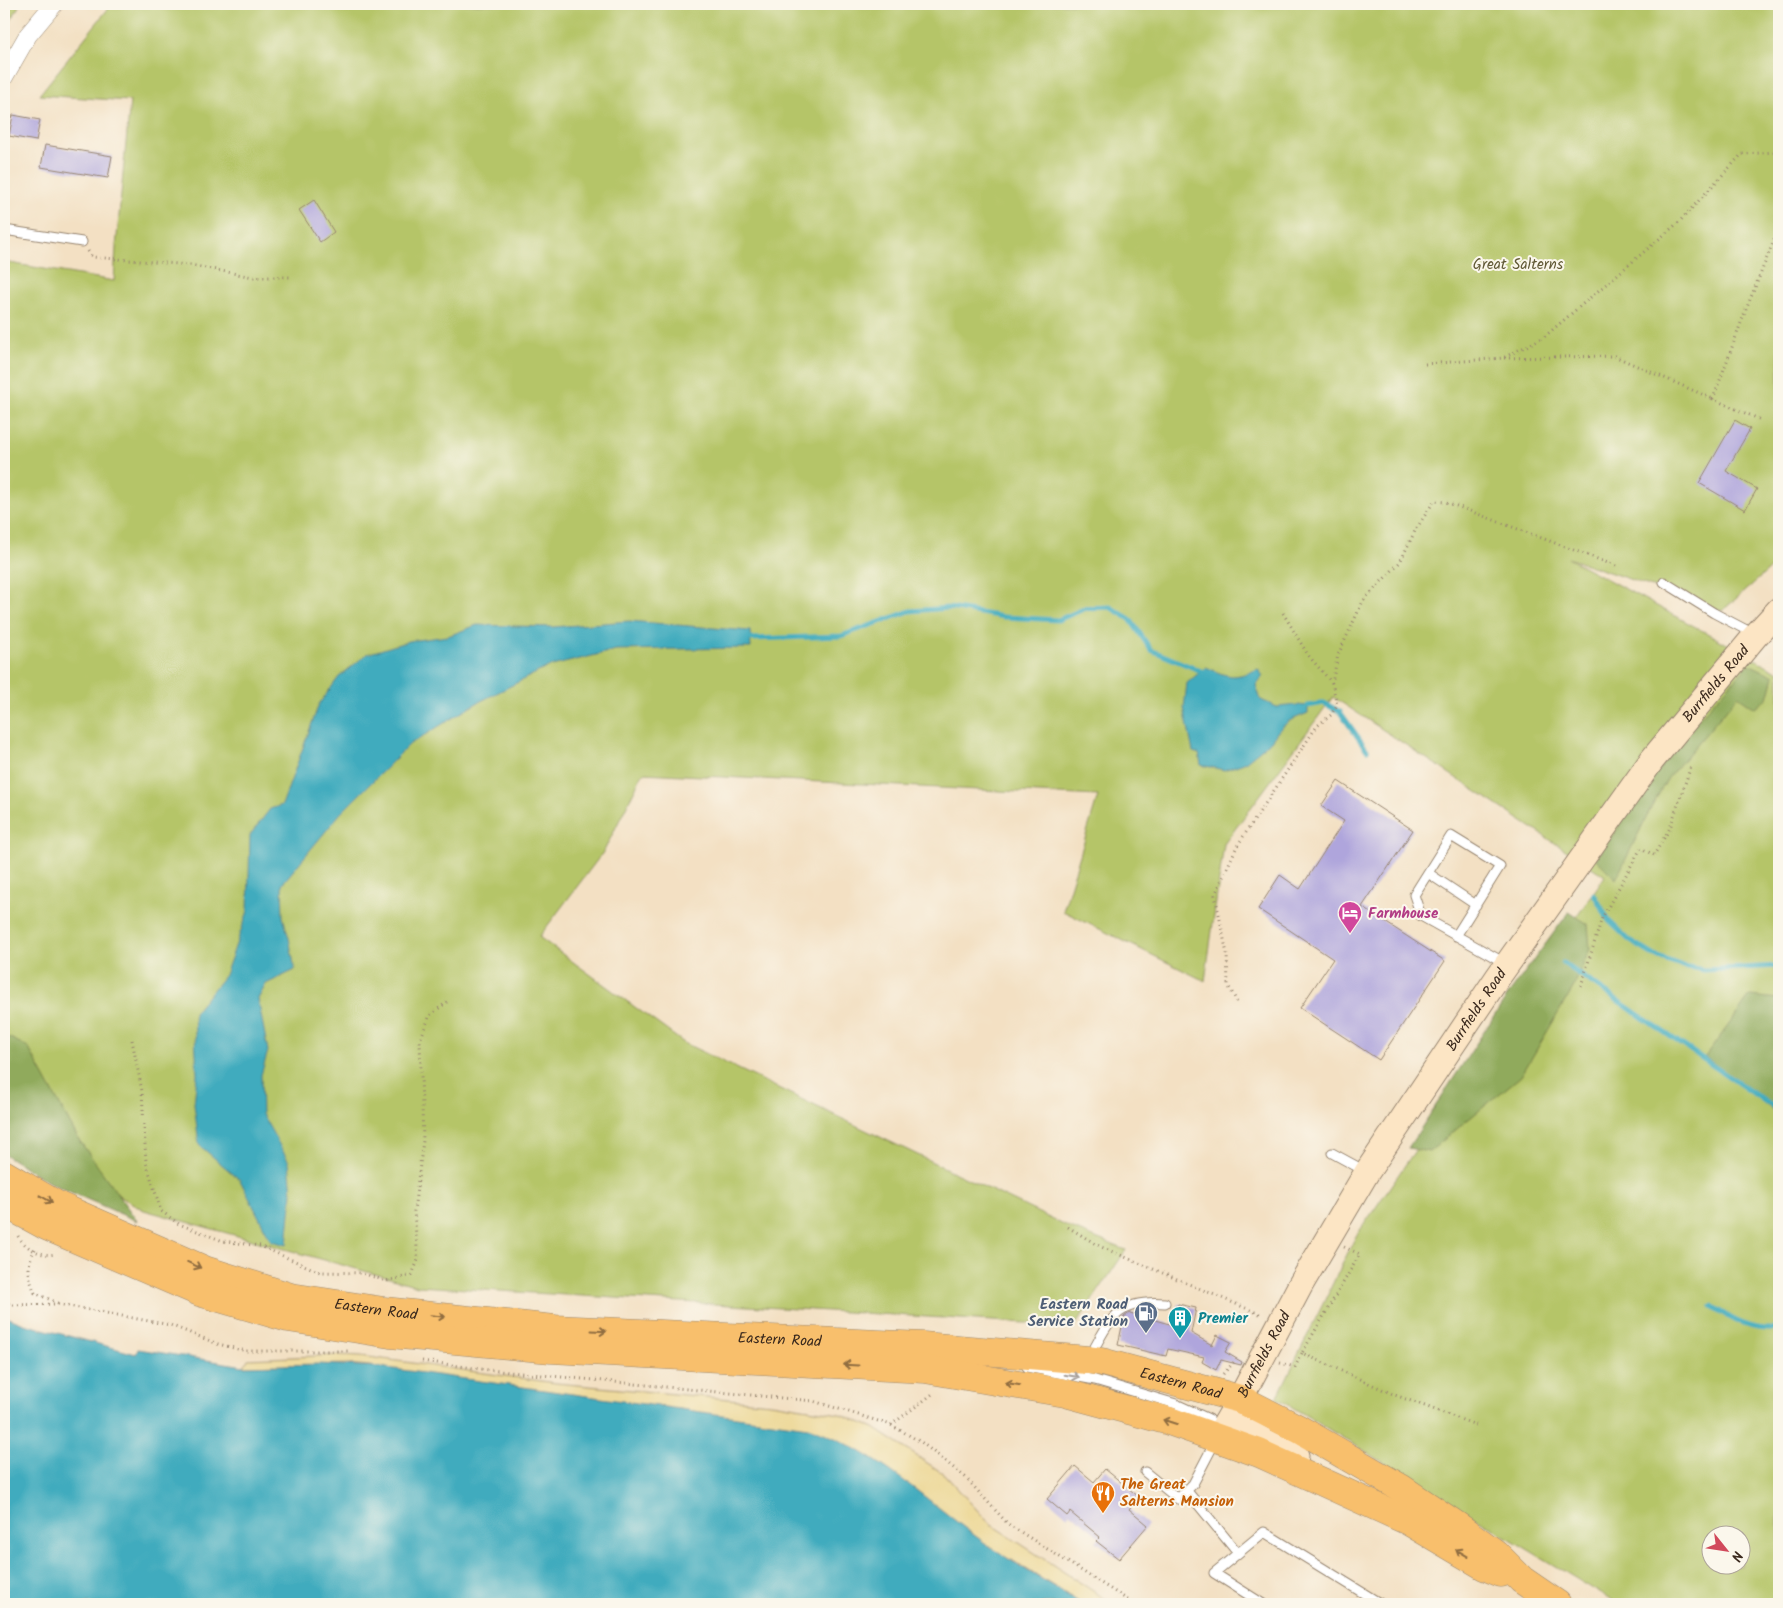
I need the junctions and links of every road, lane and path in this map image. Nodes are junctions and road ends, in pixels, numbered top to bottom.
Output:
1 (54, 4) edge
2 (4, 77) edge
3 (1779, 152) edge
4 (1779, 228) edge
5 (4, 230) edge
6 (82, 242) joint
7 (291, 277) dead end
8 (1503, 358) junction
9 (1425, 364) dead end
10 (1713, 399) junction
11 (1759, 419) dead end
12 (1616, 566) dead end
13 (1664, 582) dead end
14 (1779, 610) edge
15 (1283, 613) dead end
16 (1756, 635) junction
17 (1332, 683) junction
18 (1691, 766) dead end
19 (1428, 873) junction
20 (1476, 905) junction
21 (1456, 936) junction
22 (1507, 965) junction
23 (1581, 986) dead end
24 (447, 1002) dead end
25 (1237, 1002) dead end
26 (132, 1040) dead end
27 (1332, 1153) dead end
28 (1367, 1172) junction
29 (4, 1174) edge
30 (4, 1202) edge
31 (48, 1227) junction
32 (1068, 1227) dead end
33 (1328, 1239) junction
34 (4, 1301) edge
35 (1165, 1303) dead end
36 (58, 1304) junction
37 (1263, 1315) dead end
38 (356, 1351) dead end
39 (993, 1351) junction
40 (421, 1360) dead end
41 (1088, 1360) junction
42 (936, 1390) dead end
43 (1240, 1399) junction
44 (891, 1425) junction
45 (1476, 1425) dead end
46 (1217, 1438) junction
47 (1145, 1472) dead end
48 (1187, 1491) junction
49 (1408, 1521) junction
50 (1238, 1552) junction
51 (1522, 1580) junction
52 (1134, 1604) edge
53 (1262, 1604) edge
54 (1381, 1604) edge
55 (1557, 1604) edge

1 - 2 street
3 - 8 path
4 - 10 path
5 - 6 lane
6 - 7 path
8 - 9 path
8 - 10 path
10 - 11 path
12 - 17 path
13 - 16 lane
14 - 16 street, Burrfields Road
15 - 17 path
16 - 22 street, Burrfields Road
17 - 25 path
18 - 23 path
19 - 20 lane
19 - 20 lane
19 - 21 lane
20 - 21 lane
21 - 22 lane
22 - 28 street, Burrfields Road
24 - 26 path
27 - 28 lane
28 - 33 street, Burrfields Road
29 -> 39 main road, Eastern Road
30 - 31 main road, Eastern Road
31 - 36 path
46 -> 31 main road, Eastern Road
32 - 37 path
33 - 43 street, Burrfields Road
33 - 45 path
34 - 36 path
35 - 41 lane
36 - 38 path
39 - 41 main road, Eastern Road
39 -> 46 lane
40 - 44 path
41 - 43 main road, Eastern Road
42 - 44 path
43 - 46 street, Burrfields Road
43 - 49 street
43 - 51 main road, Eastern Road
44 - 52 path
46 - 48 lane
46 - 49 main road, Eastern Road
47 - 48 lane
48 - 50 lane
51 -> 49 main road, Eastern Road
50 - 53 lane
50 - 54 lane
51 - 55 main road, Eastern Road

